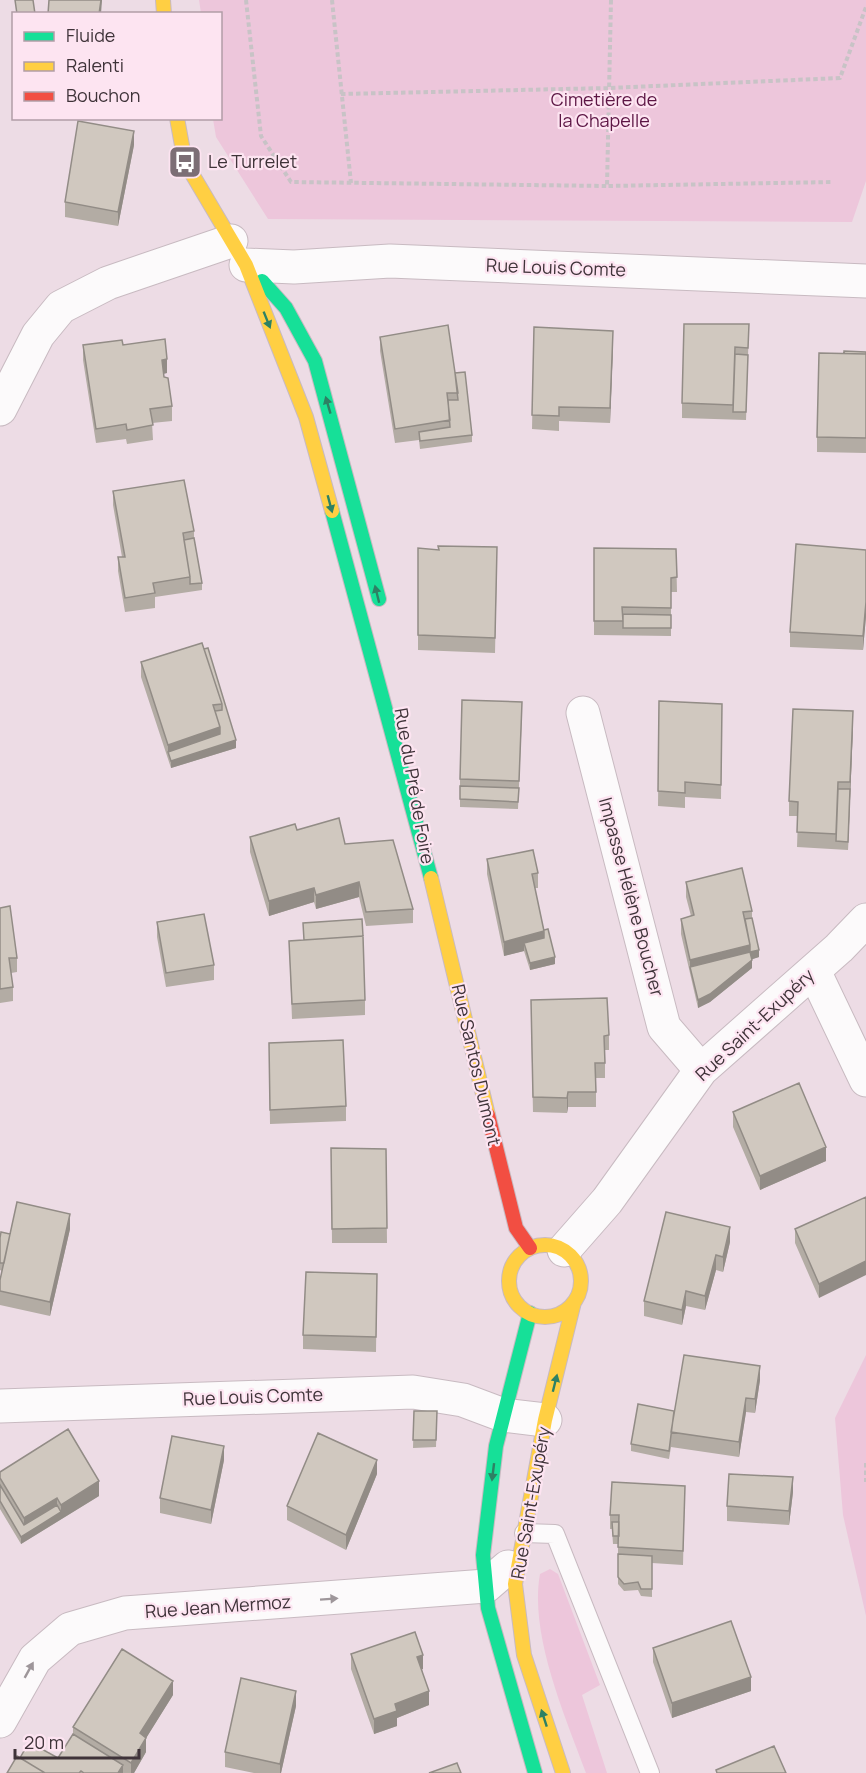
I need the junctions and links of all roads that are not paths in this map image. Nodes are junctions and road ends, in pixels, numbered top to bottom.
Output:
1 (177, 120) edge
2 (238, 253) junction
3 (866, 281) edge
4 (0, 409) edge
5 (381, 608) dead end
6 (398, 702) dead end
7 (583, 713) dead end
8 (431, 878) junction
9 (866, 920) edge
10 (814, 971) junction
11 (701, 1070) junction
12 (866, 1080) edge
13 (530, 1248) junction
14 (564, 1250) junction
15 (574, 1302) junction
16 (530, 1313) junction
17 (0, 1406) edge
18 (502, 1415) junction
19 (545, 1420) junction
20 (522, 1545) junction
21 (486, 1586) junction
22 (0, 1721) edge
23 (536, 1773) edge
24 (563, 1773) edge
25 (650, 1773) edge

1 - 2 main road
2 - 3 street, Rue Louis Comte
2 - 4 street, Rue Louis Comte
5 -> 2 main road
2 -> 8 main road, Rue du Pré de Foire
6 - 8 main road, Rue du Pré de Foire
7 - 11 street, Impasse Hélène Boucher
8 - 13 main road, Rue Santos Dumont
9 - 10 street, Rue Saint-Exupéry
10 - 11 street, Rue Saint-Exupéry
10 - 12 street
11 - 14 street, Rue Saint-Exupéry
13 - 14 main road
13 - 16 main road
14 - 15 main road
15 - 16 main road
19 -> 15 main road, Rue Saint-Exupéry
16 - 18 main road, Rue Saint-Exupéry
17 - 18 street, Rue Louis Comte
18 - 19 street
18 -> 21 main road, Rue Saint-Exupéry
19 - 20 main road, Rue Saint-Exupéry
20 - 21 street
24 -> 20 main road, Rue Saint-Exupéry
20 - 25 lane
22 -> 21 street, Rue Jean Mermoz
21 - 23 main road, Rue Saint-Exupéry

